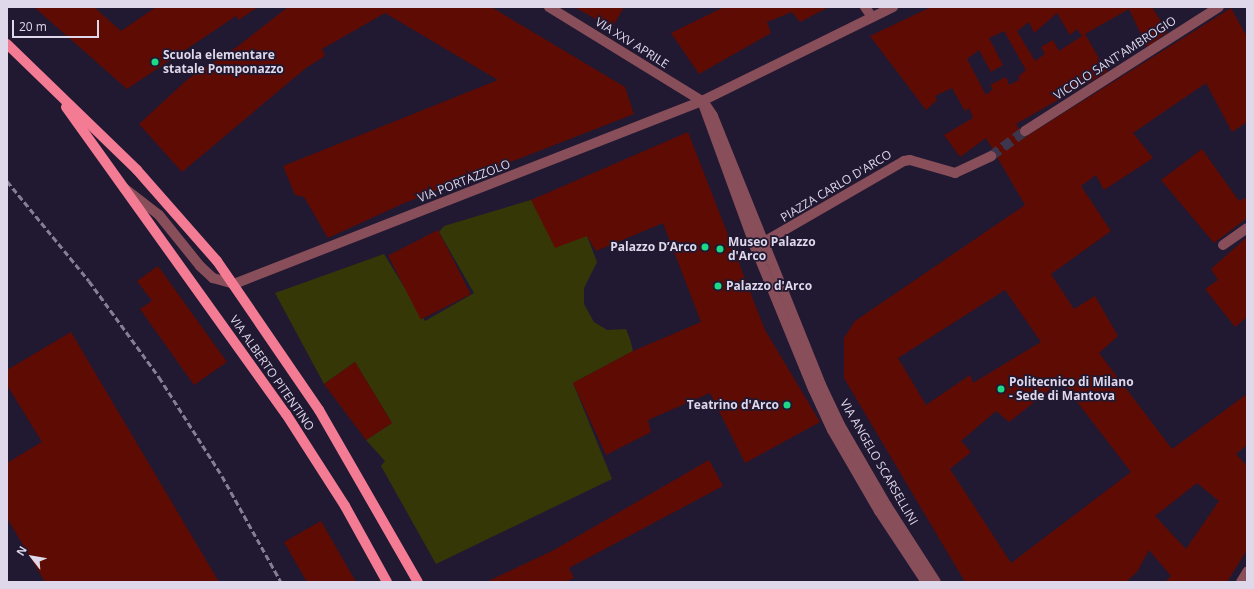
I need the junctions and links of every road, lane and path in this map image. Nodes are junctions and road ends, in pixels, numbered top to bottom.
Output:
1 (549, 7) edge
2 (865, 7) edge
3 (893, 7) edge
4 (1219, 7) edge
5 (872, 17) junction
6 (7, 44) edge
7 (56, 92) junction
8 (702, 101) junction
9 (1025, 131) tunnel mouth
10 (991, 156) tunnel mouth
11 (122, 187) junction
12 (1247, 228) edge
13 (1223, 244) dead end
14 (759, 245) junction
15 (234, 284) junction
16 (803, 354) junction
17 (1247, 572) edge
18 (387, 582) edge
19 (418, 582) edge
20 (926, 582) edge
21 (936, 582) edge
22 (1241, 582) edge

1 - 8 street, VIA XXV APRILE
2 - 5 street
3 - 5 street
4 - 9 street, VICOLO SANT'AMBROGIO
5 - 8 street
6 - 7 main road, VIA ALBERTO PITENTINO
7 - 11 main road, VIA ALBERTO PITENTINO
7 - 15 main road, VIA ALBERTO PITENTINO
8 - 14 street
8 - 15 street, VIA PORTAZZOLO
10 - 14 street, PIAZZA CARLO D'ARCO
11 - 15 street, VIA ALBERTO PITENTINO
11 - 18 main road, VIA ALBERTO PITENTINO
12 - 13 street
14 - 16 street
15 - 19 main road, VIA ALBERTO PITENTINO
16 - 20 street, VIA ANGELO SCARSELLINI
16 - 21 street, VIA ANGELO SCARSELLINI
17 - 22 street

